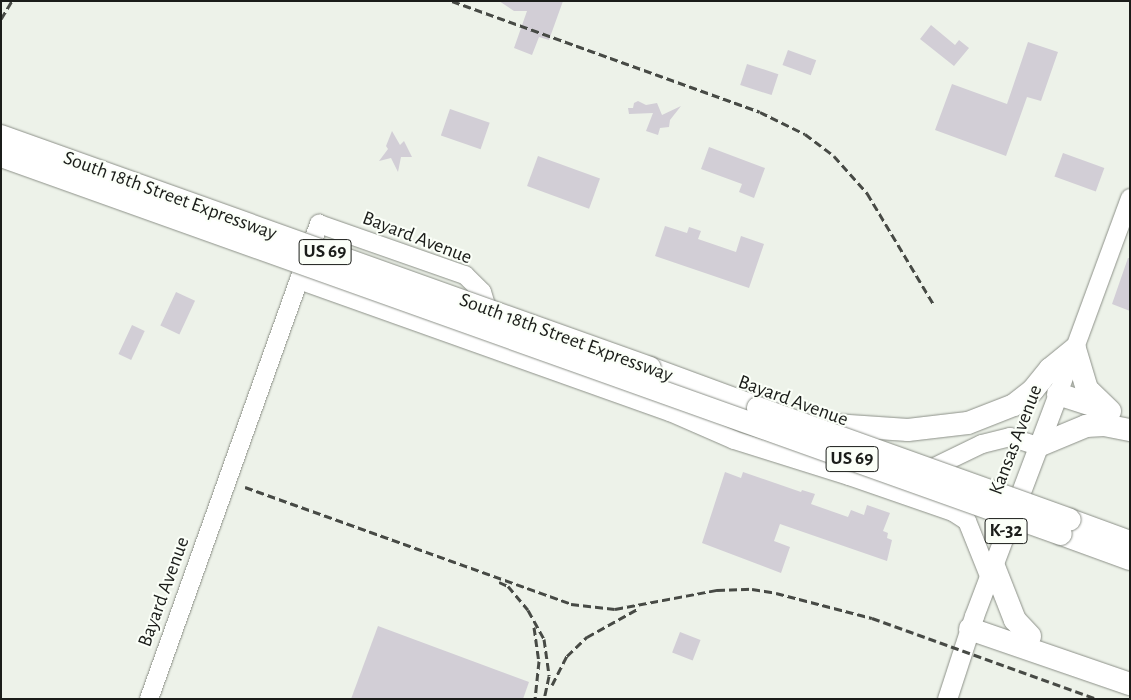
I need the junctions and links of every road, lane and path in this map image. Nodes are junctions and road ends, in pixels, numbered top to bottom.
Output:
1 (1, 136) edge
2 (1, 156) edge
3 (1130, 198) edge
4 (298, 280) junction
5 (1075, 349) junction
6 (1058, 394) junction
7 (758, 408) junction
8 (1120, 415) edge
9 (1130, 430) edge
10 (1038, 446) junction
11 (1065, 527) junction
12 (1130, 542) edge
13 (1130, 558) edge
14 (991, 570) junction
15 (972, 623) junction
16 (1030, 636) junction
17 (1130, 672) edge
18 (1130, 684) edge
19 (149, 699) edge
20 (947, 699) edge

1 - 7 highway, South 18th Street Expressway / US 69, bridge
2 - 11 highway, South 18th Street Expressway / US 69, bridge
3 - 5 street, Kansas Avenue
4 - 10 street, Bayard Avenue
4 - 14 street
4 - 19 street, Bayard Avenue
5 - 6 street, Kansas Avenue
5 - 7 highway, bridge
5 - 8 highway
6 - 8 highway
6 - 10 main road, Kansas Avenue / K-32
7 - 11 highway, South 18th Street Expressway / US 69, bridge
9 - 10 highway
10 - 14 main road, Kansas Avenue / K-32
11 - 12 highway, South 18th Street Expressway / US 69
11 - 13 highway, South 18th Street Expressway / US 69
14 - 15 main road, Kansas Avenue / K-32
14 - 16 highway
15 - 16 highway
15 - 18 highway
15 - 20 main road, Kansas Avenue / K-32
16 - 17 highway

